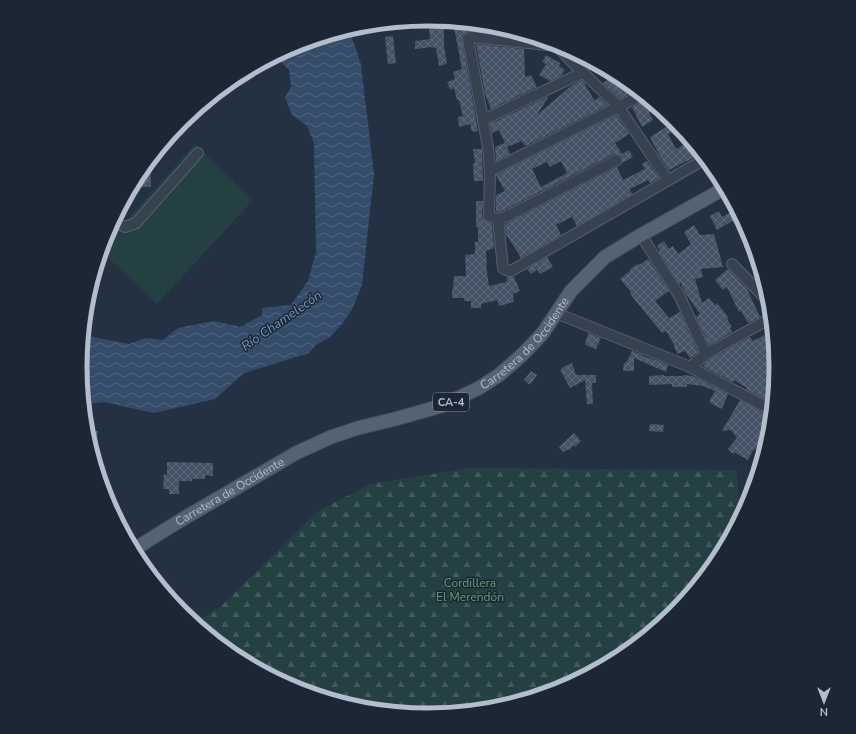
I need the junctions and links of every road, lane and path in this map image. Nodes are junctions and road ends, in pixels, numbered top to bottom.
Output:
1 (535, 43) edge
2 (565, 55) edge
3 (577, 60) edge
4 (573, 63) junction
5 (584, 72) junction
6 (637, 97) edge
7 (618, 106) junction
8 (483, 120) junction
9 (198, 153) dead end
10 (699, 159) edge
11 (617, 160) dead end
12 (490, 171) junction
13 (668, 180) junction
14 (720, 191) edge
15 (498, 219) junction
16 (118, 224) edge
17 (641, 235) junction
18 (732, 264) dead end
19 (760, 293) edge
20 (556, 313) junction
21 (766, 321) edge
22 (706, 354) junction
23 (690, 367) junction
24 (766, 407) edge
25 (139, 547) edge

1 - 8 street
2 - 4 street
3 - 4 street
4 - 5 street
5 - 7 street
5 - 8 street
6 - 7 street
7 - 12 street
7 - 13 street
8 - 12 street
9 - 16 street
10 - 13 street
11 - 15 street
12 - 15 street
13 - 15 street
14 - 17 main road, Carretera de Occidente / CA-4
17 - 20 main road, Carretera de Occidente / CA-4
17 - 22 street
18 - 19 street
20 - 23 street
20 - 25 main road, Carretera de Occidente / CA-4
21 - 22 street
22 - 23 street
23 - 24 street

